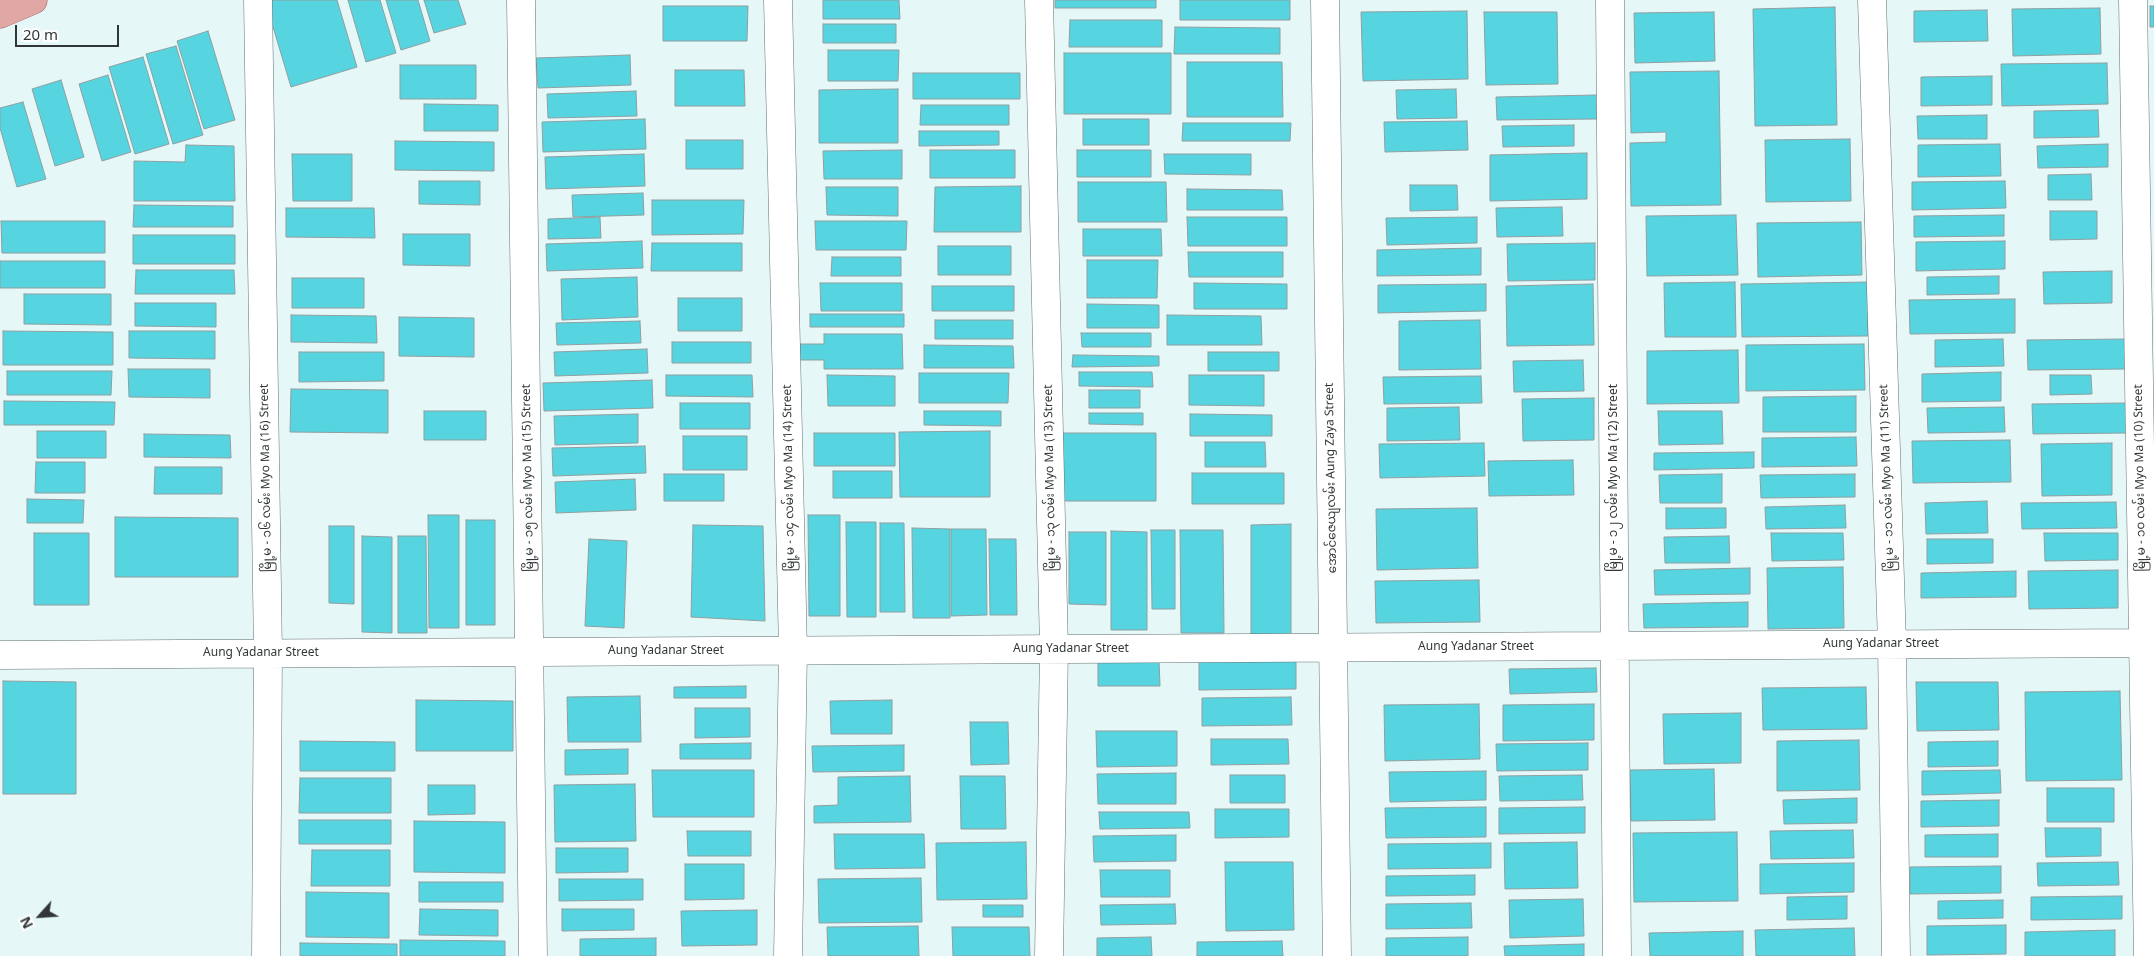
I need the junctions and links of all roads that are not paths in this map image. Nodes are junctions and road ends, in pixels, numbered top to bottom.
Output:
1 (33, 0) edge
2 (258, 0) edge
3 (521, 0) edge
4 (778, 0) edge
5 (1039, 0) edge
6 (1325, 0) edge
7 (1610, 0) edge
8 (1872, 0) edge
9 (2133, 0) edge
10 (0, 14) edge
11 (2143, 643) junction
12 (1892, 644) junction
13 (1615, 646) junction
14 (1333, 647) junction
15 (1054, 649) junction
16 (793, 650) junction
17 (531, 652) junction
18 (268, 653) junction
19 (0, 655) edge
20 (266, 956) edge
21 (533, 956) edge
22 (788, 956) edge
23 (1049, 956) edge
24 (1337, 956) edge
25 (1617, 956) edge
26 (1896, 956) edge
27 (2148, 956) edge

1 - 10 main road
2 - 18 street, မြို့မ - ၁၆ လမ်း Myo Ma (16) Street
3 - 17 street, မြို့မ - ၁၅ လမ်း Myo Ma (15) Street
4 - 16 street, မြို့မ - ၁၄ လမ်း Myo Ma (14) Street
5 - 15 street, မြို့မ - ၁၃ လမ်း Myo Ma (13) Street
6 - 14 street, အောင်ဇေယျလမ်း Aung Zaya Street
7 - 13 street, မြို့မ - ၁၂ လမ်း Myo Ma (12) Street
8 - 12 street, မြို့မ - ၁၁ လမ်း Myo Ma (11) Street
9 - 11 street, မြို့မ - ၁၀ လမ်း Myo Ma (10) Street
11 - 12 street, Aung Yadanar Street
11 - 27 street, မြို့မ - ၁၀ လမ်း Myo Ma (10) Street
12 - 13 street, Aung Yadanar Street
12 - 26 street, မြို့မ - ၁၁ လမ်း Myo Ma (11) Street
13 - 14 street, Aung Yadanar Street
13 - 25 street, မြို့မ - ၁၂ လမ်း Myo Ma (12) Street
14 - 15 street, Aung Yadanar Street
14 - 24 street, အောင်ဇေယျလမ်း Aung Zaya Street
15 - 16 street, Aung Yadanar Street
15 - 23 street, မြို့မ - ၁၃ လမ်း Myo Ma (13) Street
16 - 17 street, Aung Yadanar Street
16 - 22 street, မြို့မ - ၁၄ လမ်း Myo Ma (14) Street
17 - 18 street, Aung Yadanar Street
17 - 21 street, မြို့မ - ၁၅ လမ်း Myo Ma (15) Street
18 - 19 street, Aung Yadanar Street
18 - 20 street, မြို့မ - ၁၆ လမ်း Myo Ma (16) Street

